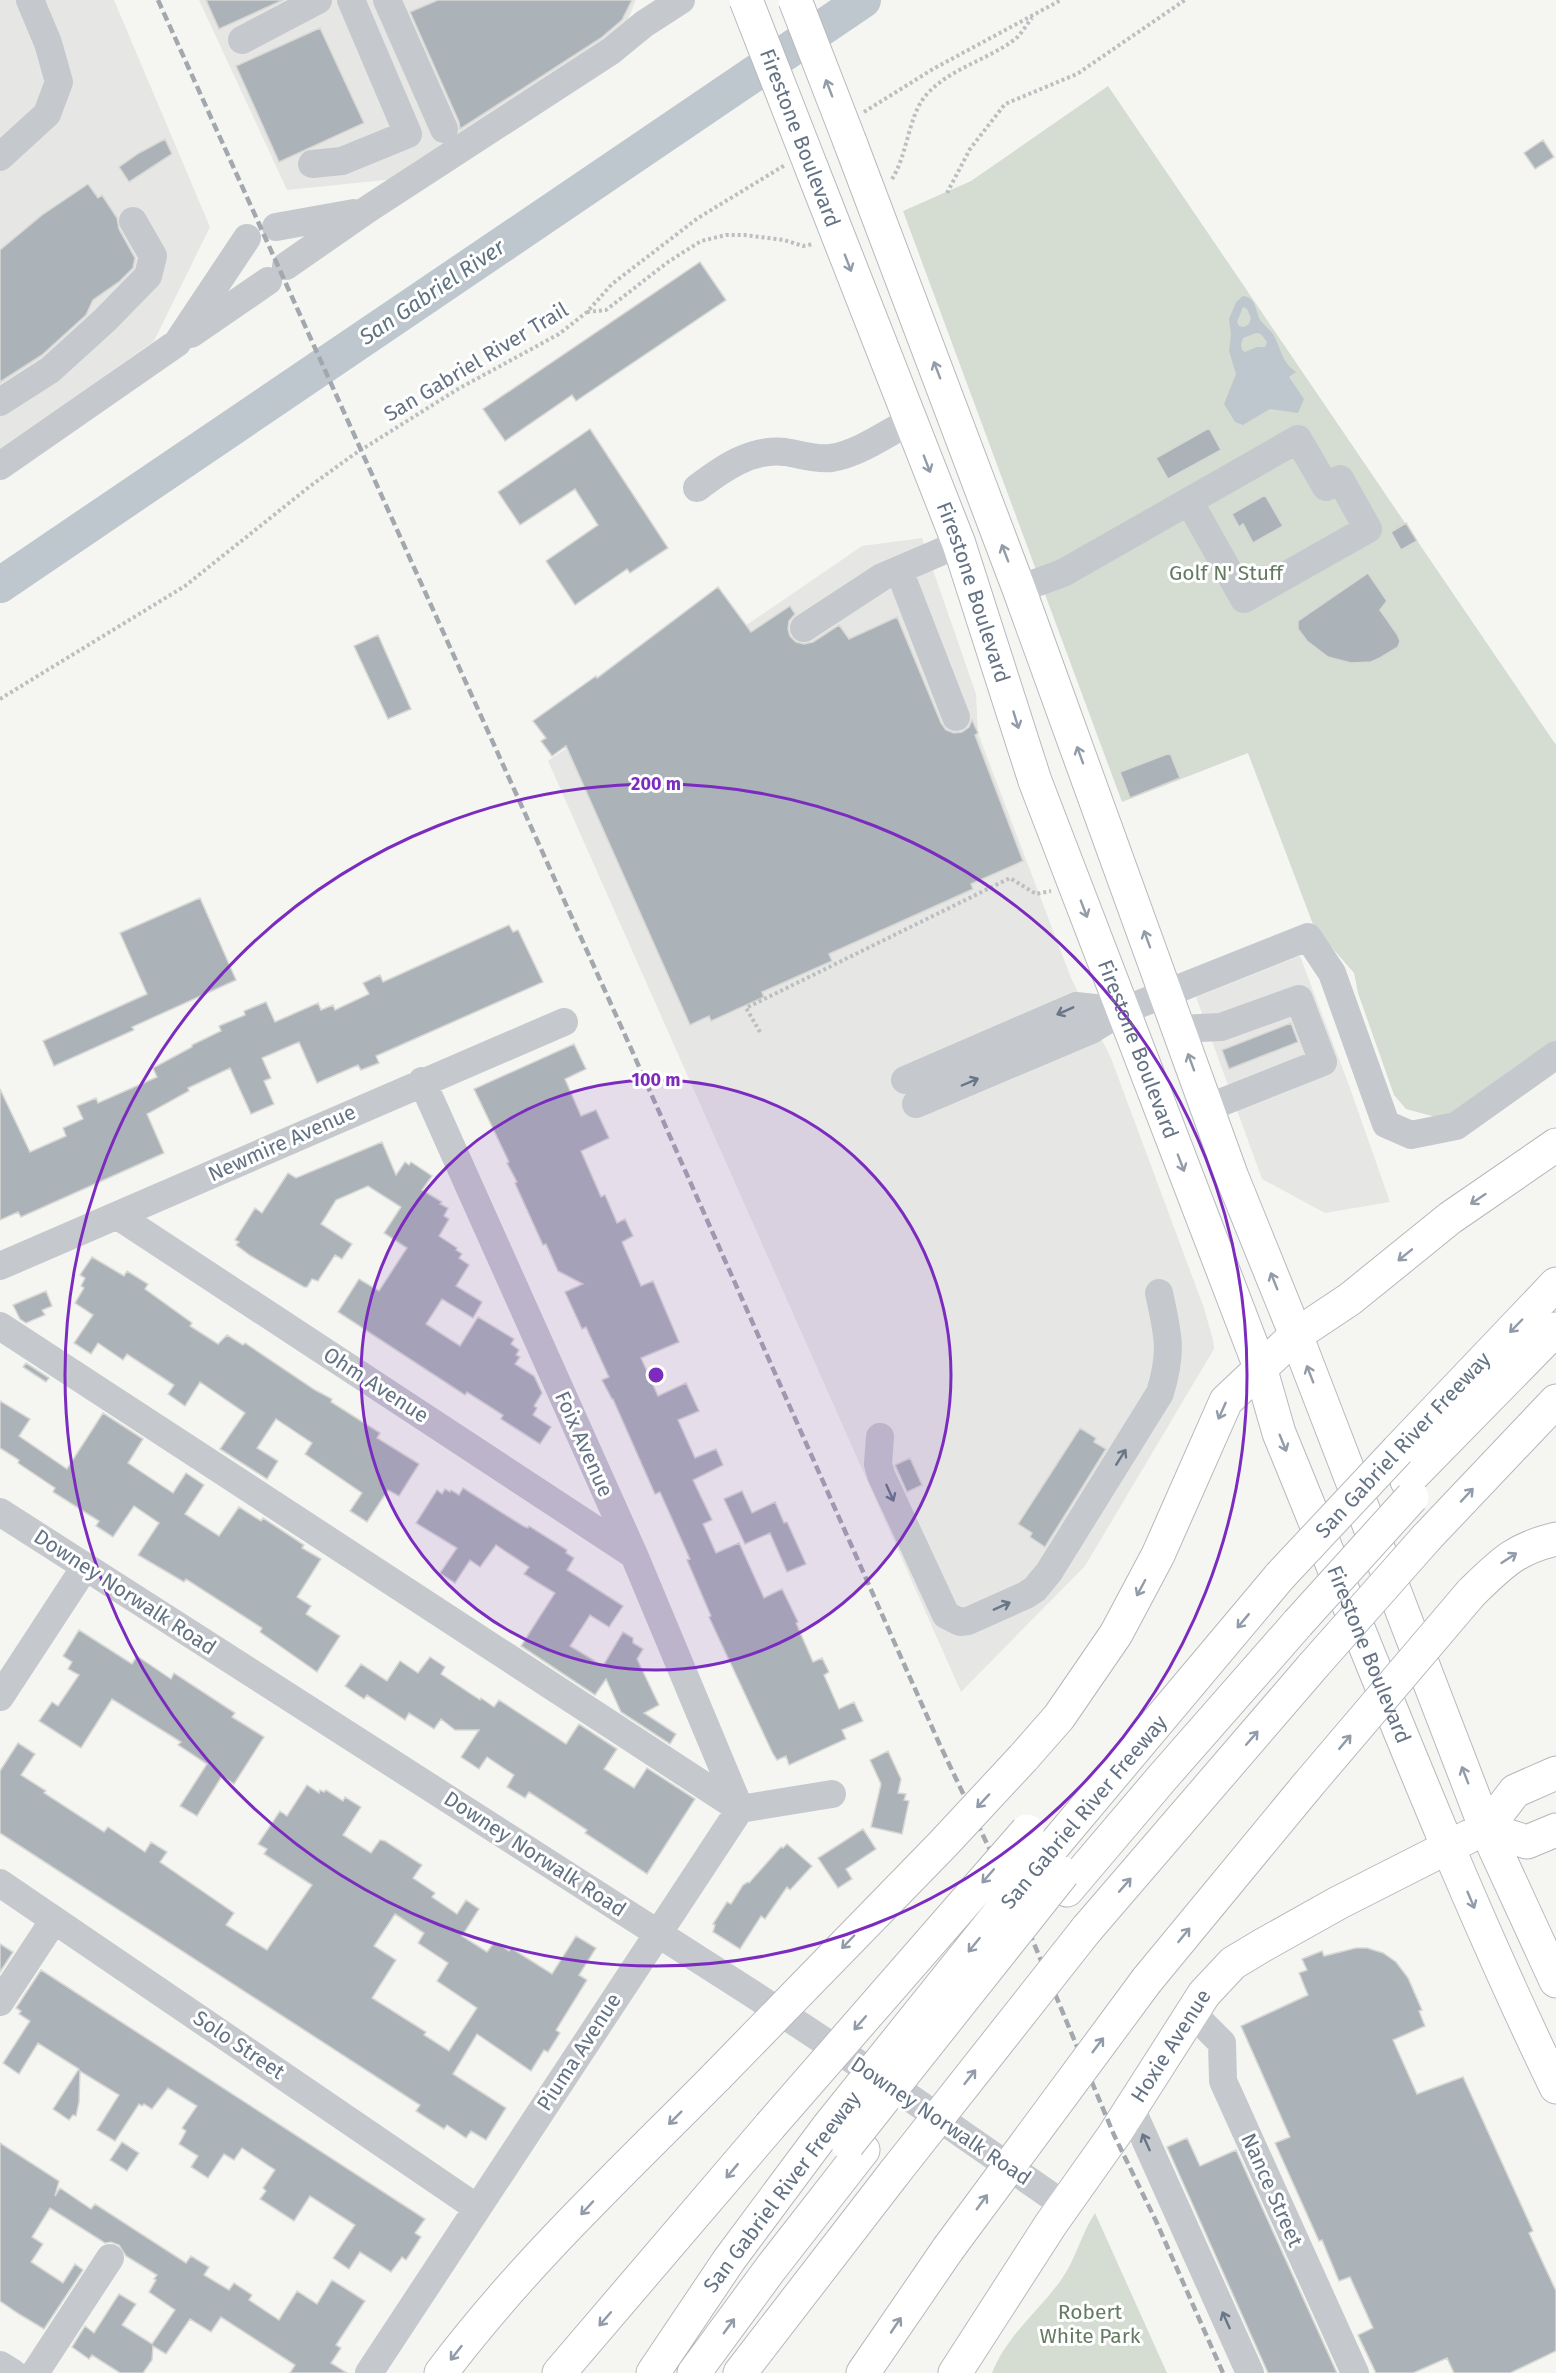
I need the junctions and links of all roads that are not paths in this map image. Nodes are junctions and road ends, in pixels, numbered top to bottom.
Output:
1 (30, 0) edge
2 (318, 0) edge
3 (351, 0) edge
4 (387, 0) edge
5 (659, 0) edge
6 (681, 0) edge
7 (746, 0) edge
8 (795, 0) edge
9 (644, 24) junction
10 (242, 40) dead end
11 (444, 129) dead end
12 (0, 157) edge
13 (312, 164) dead end
14 (368, 209) junction
15 (133, 221) dead end
16 (276, 227) dead end
17 (247, 238) dead end
18 (177, 343) junction
19 (0, 402) edge
20 (910, 422) junction
21 (0, 466) edge
22 (697, 488) dead end
23 (1190, 501) junction
24 (959, 544) junction
25 (899, 570) junction
26 (1019, 589) junction
27 (804, 628) dead end
28 (1059, 700) junction
29 (956, 717) dead end
30 (1167, 994) junction
31 (1122, 1011) junction
32 (564, 1022) dead end
33 (1179, 1029) junction
34 (1556, 1055) edge
35 (422, 1082) junction
36 (911, 1092) dead end
37 (1207, 1108) junction
38 (1556, 1146) edge
39 (118, 1216) junction
40 (0, 1266) edge
41 (1556, 1284) edge
42 (1159, 1293) dead end
43 (0, 1326) edge
44 (1556, 1329) edge
45 (1296, 1335) junction
46 (1556, 1346) edge
47 (1260, 1367) junction
48 (1556, 1401) edge
49 (880, 1437) dead end
50 (1409, 1490) junction
51 (0, 1512) edge
52 (1556, 1539) edge
53 (634, 1555) junction
54 (85, 1567) junction
55 (0, 1697) edge
56 (1556, 1773) edge
57 (832, 1794) dead end
58 (740, 1809) junction
59 (1486, 1829) junction
60 (1556, 1830) edge
61 (1448, 1846) junction
62 (1052, 1861) junction
63 (0, 1883) edge
64 (54, 1920) junction
65 (657, 1933) junction
66 (1556, 1981) edge
67 (0, 2002) edge
68 (1191, 2012) junction
69 (1556, 2087) edge
70 (1131, 2108) junction
71 (846, 2140) junction
72 (895, 2172) junction
73 (1064, 2205) junction
74 (477, 2208) junction
75 (110, 2258) dead end
76 (0, 2365) edge
77 (13, 2373) edge
78 (35, 2373) edge
79 (369, 2373) edge
80 (441, 2373) edge
81 (559, 2373) edge
82 (653, 2373) edge
83 (694, 2373) edge
84 (740, 2373) edge
85 (765, 2373) edge
86 (863, 2373) edge
87 (956, 2373) edge
88 (1250, 2373) edge
89 (1354, 2373) edge

1 - 12 street
2 - 10 street
3 - 13 street
4 - 11 street
5 - 9 street
6 - 9 street
7 -> 20 main road, Firestone Boulevard, bridge
26 -> 8 main road, Firestone Boulevard, bridge
9 - 14 street
14 - 16 street
14 - 18 street
15 - 19 street
17 - 18 street
18 - 21 street
20 - 22 street
20 -> 24 main road, Firestone Boulevard
23 - 23 street
23 - 26 street
24 - 25 street
24 - 28 main road
24 -> 31 main road, Firestone Boulevard
25 - 27 street
25 - 29 street
26 - 28 main road, Firestone Boulevard
30 -> 28 main road, Firestone Boulevard
30 - 31 street
30 - 33 main road, Firestone Boulevard
30 - 34 street
31 - 36 street
31 -> 47 main road, Firestone Boulevard
32 - 35 street, Newmire Avenue
37 -> 33 main road, Firestone Boulevard
33 - 37 street
35 - 39 street, Newmire Avenue
35 - 53 street, Foix Avenue
45 -> 37 main road, Firestone Boulevard
38 -> 45 main road
39 - 40 street, Newmire Avenue
39 - 53 street, Ohm Avenue
41 -> 62 main road, San Gabriel River Freeway, bridge
49 -> 42 street
43 - 58 street
44 - 50 main road
45 - 47 main road
59 -> 45 main road, Firestone Boulevard
46 - 50 main road
47 -> 61 main road, Firestone Boulevard
47 -> 80 main road, bridge
72 -> 48 main road, bridge
50 - 62 main road
51 - 54 street, Downey Norwalk Road
86 -> 52 main road, bridge
53 - 58 street, Foix Avenue
54 - 55 street
54 - 65 street, Downey Norwalk Road
56 - 59 main road
57 - 58 street
58 - 65 street, Piuma Avenue
59 - 60 main road
59 - 61 main road, Hoxie Avenue
59 - 66 main road, Firestone Boulevard
61 - 68 main road, Hoxie Avenue
61 -> 69 main road, Firestone Boulevard
62 -> 71 main road, San Gabriel River Freeway, bridge
62 - 71 main road
62 -> 81 main road, bridge
63 - 64 street, Solo Street
64 - 67 street
64 - 74 street, Solo Street
65 - 73 street, Downey Norwalk Road
65 - 74 street, Piuma Avenue
68 - 70 main road, Hoxie Avenue
68 - 89 street, Nance Street
70 - 73 main road, Hoxie Avenue
88 -> 70 street
71 - 82 main road, San Gabriel River Freeway
83 -> 71 main road
72 - 84 main road
72 - 85 main road
73 - 87 main road, Hoxie Avenue
74 - 79 street, Piuma Avenue
75 - 78 street
76 - 77 street

